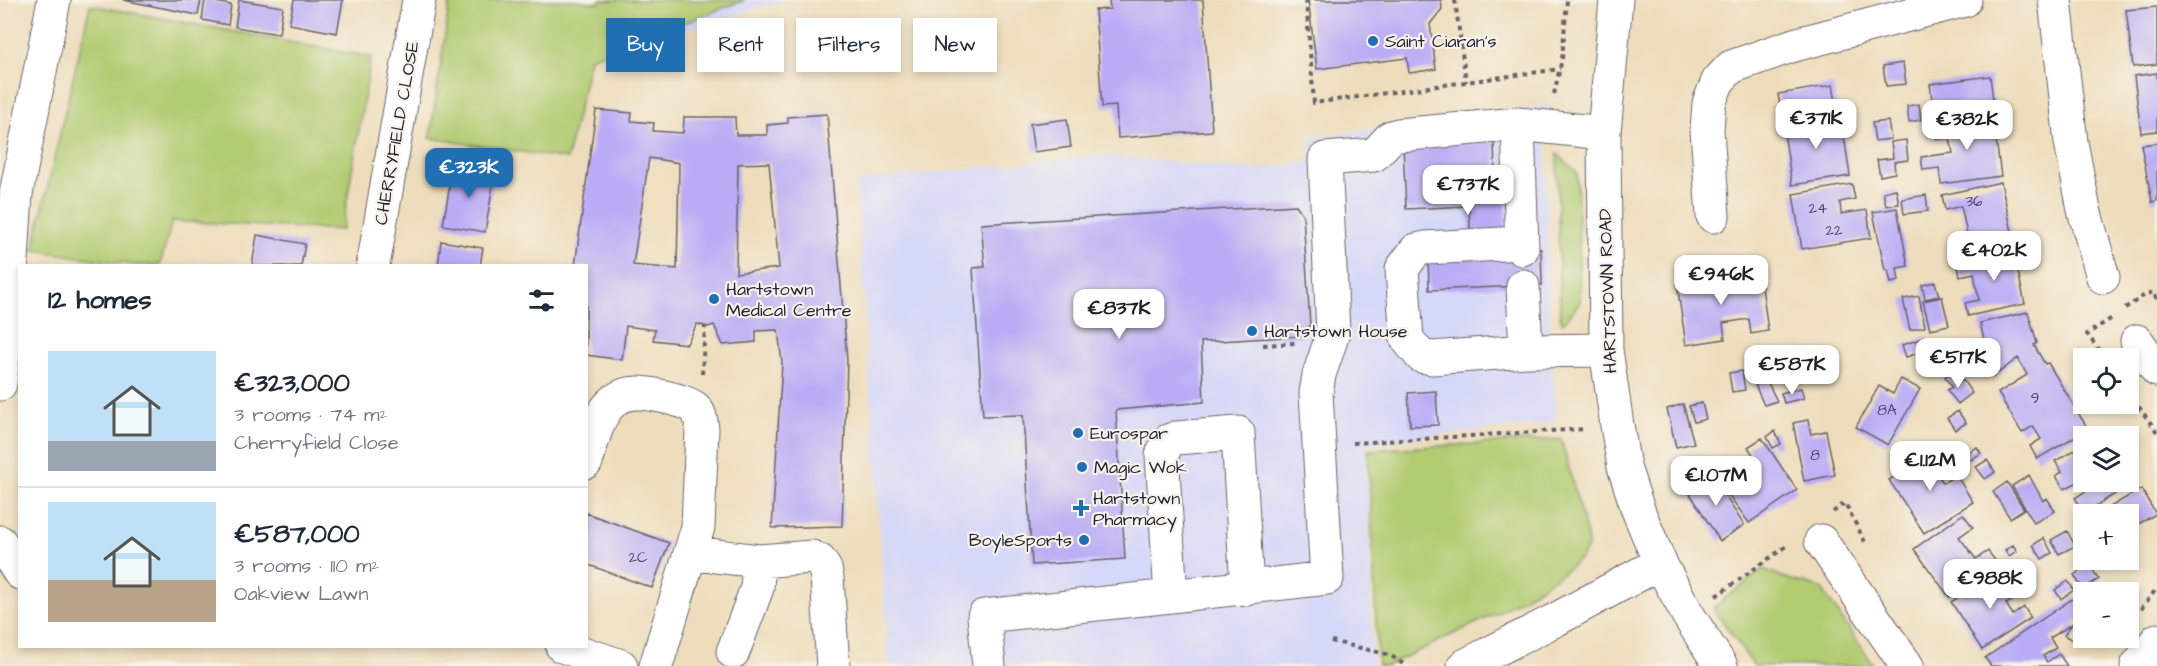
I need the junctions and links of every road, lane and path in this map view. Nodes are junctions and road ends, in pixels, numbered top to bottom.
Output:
1 (54, 0) edge
2 (419, 0) edge
3 (1306, 0) edge
4 (1455, 0) edge
5 (1616, 0) edge
6 (1965, 0) edge
7 (2055, 0) edge
8 (1560, 69) dead end
9 (1466, 82) junction
10 (1518, 124) junction
11 (1604, 133) junction
12 (1713, 216) dead end
13 (373, 264) edge
14 (2103, 278) dead end
15 (1522, 286) dead end
16 (705, 327) dead end
17 (2137, 341) dead end
18 (1606, 350) junction
19 (1526, 351) junction
20 (2157, 370) edge
21 (0, 384) edge
22 (693, 406) junction
23 (2139, 407) edge
24 (1590, 428) dead end
25 (2157, 432) edge
26 (1319, 444) junction
27 (588, 456) edge
28 (1821, 541) dead end
29 (0, 542) edge
30 (691, 553) junction
31 (759, 561) junction
32 (1660, 563) junction
33 (18, 570) edge
34 (1247, 589) junction
35 (1171, 596) junction
36 (2157, 640) edge
37 (1331, 642) dead end
38 (734, 652) dead end
39 (568, 654) edge
40 (621, 666) edge
41 (656, 666) edge
42 (833, 666) edge
43 (989, 666) edge
44 (1406, 666) edge
45 (1464, 666) edge
46 (1721, 666) edge
47 (1907, 666) edge
48 (2137, 666) edge

1 - 21 street
2 - 13 street, CHERRYFIELD CLOSE
3 - 9 path
4 - 9 path
5 - 11 street, HARTSTOWN ROAD
6 - 12 street
7 - 14 street
8 - 9 path
10 - 11 street
10 - 19 street
10 - 26 street
11 - 18 street, HARTSTOWN ROAD
15 - 19 street
16 - 22 path
17 - 20 street
18 - 19 street
18 - 32 street, HARTSTOWN ROAD
22 - 27 street
22 - 30 street
23 - 25 path
24 - 26 path
26 - 34 street
28 - 47 street
29 - 33 street
30 - 31 street
30 - 41 street
31 - 38 street
31 - 42 street
32 - 45 street
32 - 46 street, HARTSTOWN ROAD
34 - 35 street
34 - 35 street
35 - 43 street
36 - 48 street
37 - 44 path
39 - 40 street

